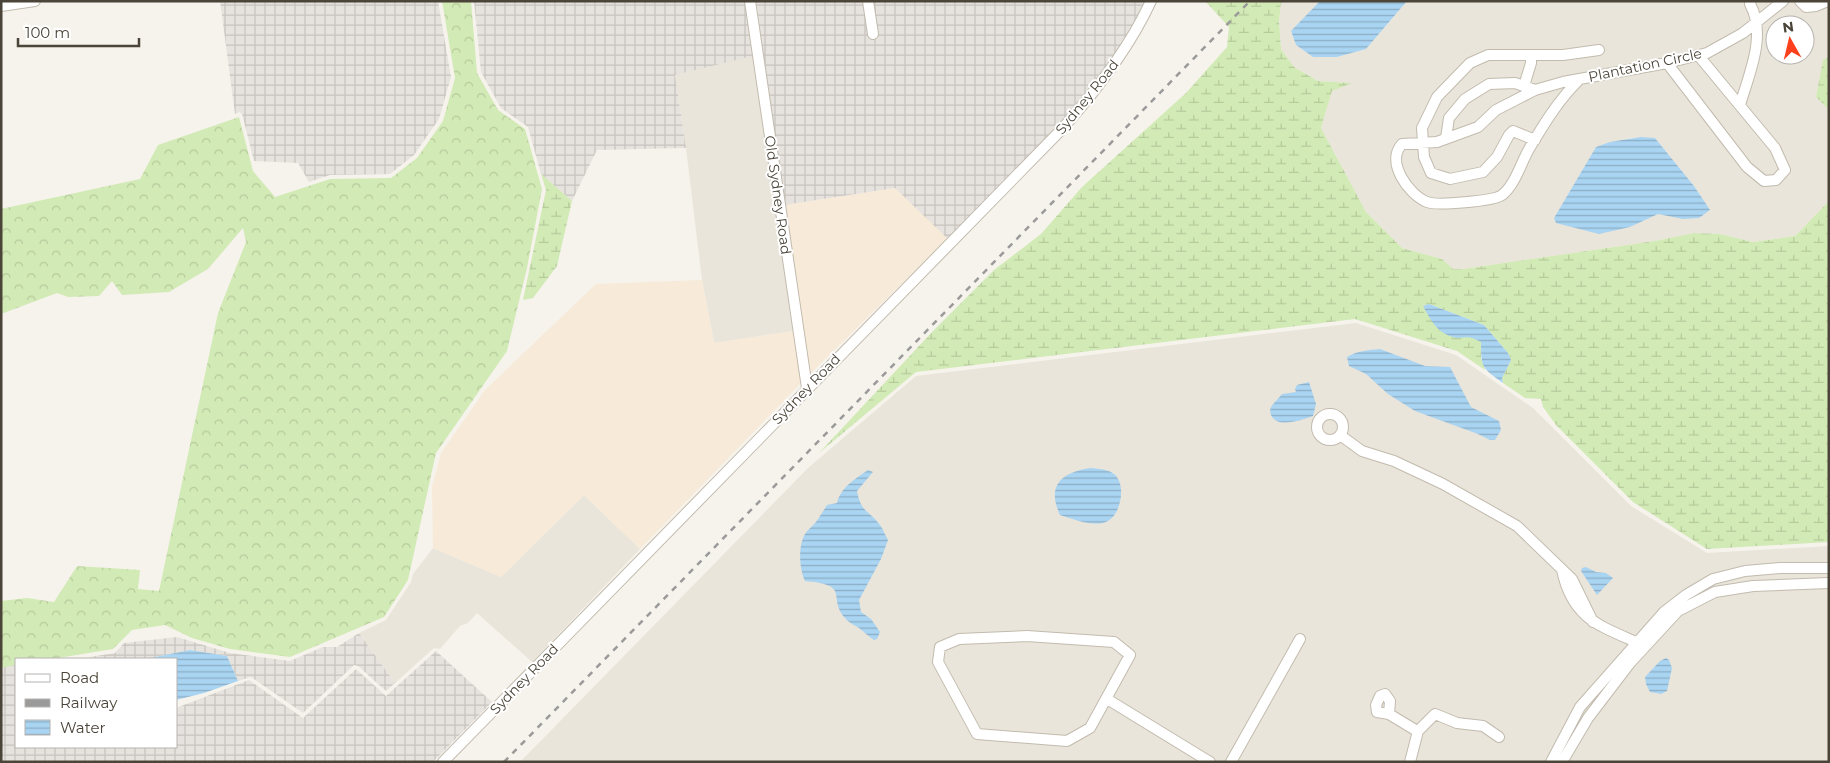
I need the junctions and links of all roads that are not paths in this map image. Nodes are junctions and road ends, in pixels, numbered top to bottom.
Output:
1 (35, 1) edge
2 (750, 1) edge
3 (868, 1) edge
4 (1151, 1) edge
5 (1751, 1) edge
6 (1784, 1) edge
7 (1800, 1) edge
8 (1828, 1) edge
9 (1, 6) edge
10 (1756, 22) junction
11 (873, 34) dead end
12 (1599, 50) dead end
13 (1698, 55) junction
14 (1531, 56) junction
15 (1667, 63) junction
16 (1580, 79) junction
17 (1524, 86) junction
18 (1534, 90) junction
19 (1740, 106) junction
20 (1446, 138) junction
21 (1535, 140) junction
22 (1422, 143) junction
23 (807, 388) junction
24 (1340, 435) dead end
25 (1829, 568) edge
26 (1829, 583) edge
27 (1300, 640) dead end
28 (1636, 642) junction
29 (1107, 699) junction
30 (1389, 714) dead end
31 (1417, 732) junction
32 (1499, 737) dead end
33 (1551, 761) edge
34 (443, 762) edge
35 (1210, 762) edge
36 (1231, 762) edge
37 (1410, 762) edge
38 (1562, 762) edge

1 - 9 street
2 - 23 street, Old Sydney Road
3 - 11 street
4 - 23 street, Sydney Road
5 - 10 street
6 - 10 street, Plantation Circle
7 - 8 street
10 - 13 street, Plantation Circle
10 - 19 street
12 - 14 street, Plantation Circle
13 - 15 street, Plantation Circle
13 - 19 street
14 - 17 street
14 - 22 street, Plantation Circle
15 - 16 street, Plantation Circle
15 - 19 street
16 - 18 street, Plantation Circle
16 - 21 street, Plantation Circle
17 - 18 street
17 - 20 street
18 - 20 street, Plantation Circle
20 - 22 street, Plantation Circle
21 - 22 street, Plantation Circle
21 - 22 street, Plantation Circle
23 - 34 street, Sydney Road
24 - 28 street
25 - 28 street
26 - 38 street
27 - 36 street
28 - 33 street
29 - 29 street
29 - 35 street
30 - 31 street
31 - 32 street
31 - 37 street

